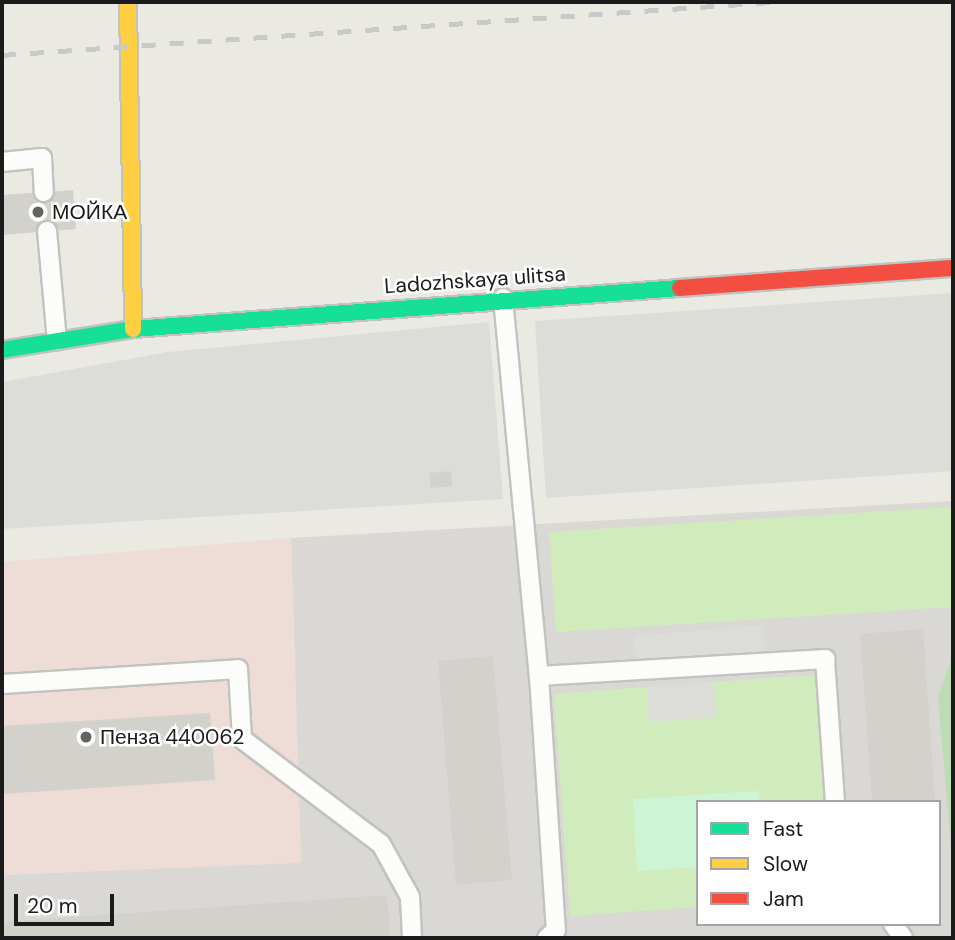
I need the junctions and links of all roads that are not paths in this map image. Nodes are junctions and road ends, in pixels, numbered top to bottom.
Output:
1 (128, 2) edge
2 (2, 162) edge
3 (44, 192) dead end
4 (47, 231) dead end
5 (953, 268) edge
6 (503, 298) junction
7 (133, 328) junction
8 (57, 341) junction
9 (2, 350) edge
10 (539, 676) junction
11 (2, 684) edge
12 (835, 800) edge
13 (412, 938) edge
14 (547, 938) edge

1 - 7 street
2 - 3 lane
4 - 8 lane
5 - 6 street, Ladozhskaya ulitsa
6 - 7 street, Ladozhskaya ulitsa
6 - 10 lane
7 - 8 street, Ladozhskaya ulitsa
8 - 9 street, Ladozhskaya ulitsa
10 - 12 lane
10 - 14 lane
11 - 13 lane

